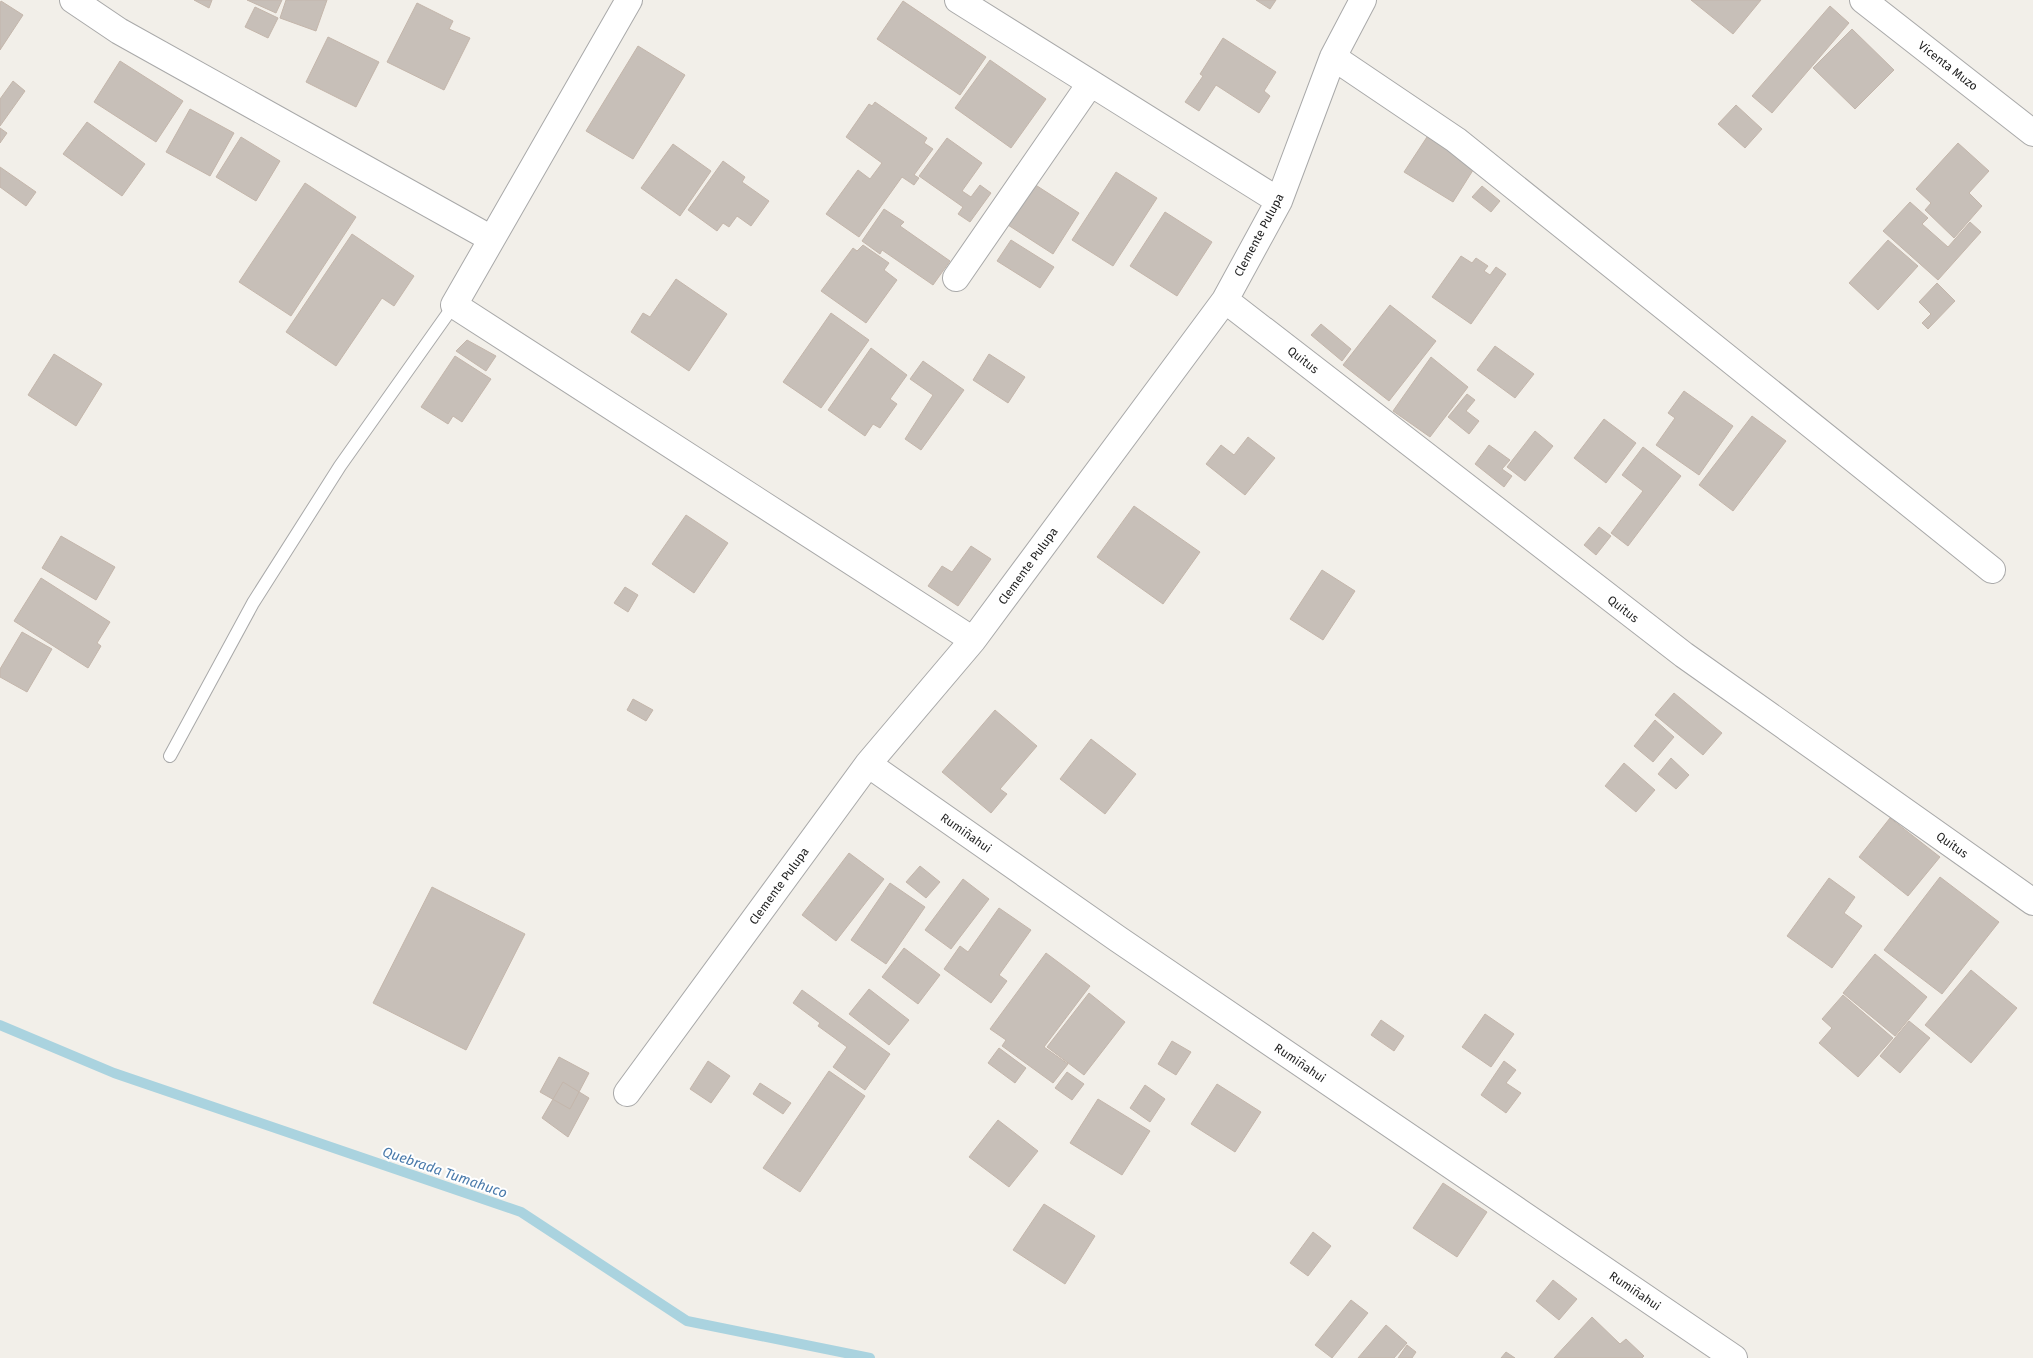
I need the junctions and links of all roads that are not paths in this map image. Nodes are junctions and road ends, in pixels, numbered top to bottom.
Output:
1 (73, 0) edge
2 (629, 0) edge
3 (958, 0) edge
4 (1363, 0) edge
5 (1863, 0) edge
6 (1333, 57) junction
7 (1090, 84) junction
8 (2033, 133) edge
9 (1279, 201) junction
10 (490, 238) junction
11 (956, 278) dead end
12 (1225, 300) junction
13 (454, 305) junction
14 (1992, 570) dead end
15 (973, 640) junction
16 (170, 756) dead end
17 (868, 764) junction
18 (2033, 902) edge
19 (627, 1093) dead end
20 (1734, 1358) edge

1 - 10 street
2 - 10 street
3 - 7 street
4 - 6 street, Clemente Pulupa
5 - 8 street, Vicenta Muzo
6 - 9 street, Clemente Pulupa
6 - 14 street
7 - 9 street
7 - 11 street
9 - 12 street, Clemente Pulupa
10 - 13 street
12 - 15 street, Clemente Pulupa
12 - 18 street, Quitus
13 - 15 street
13 - 16 lane
15 - 17 street, Clemente Pulupa
17 - 19 street, Clemente Pulupa
17 - 20 street, Rumiñahui

